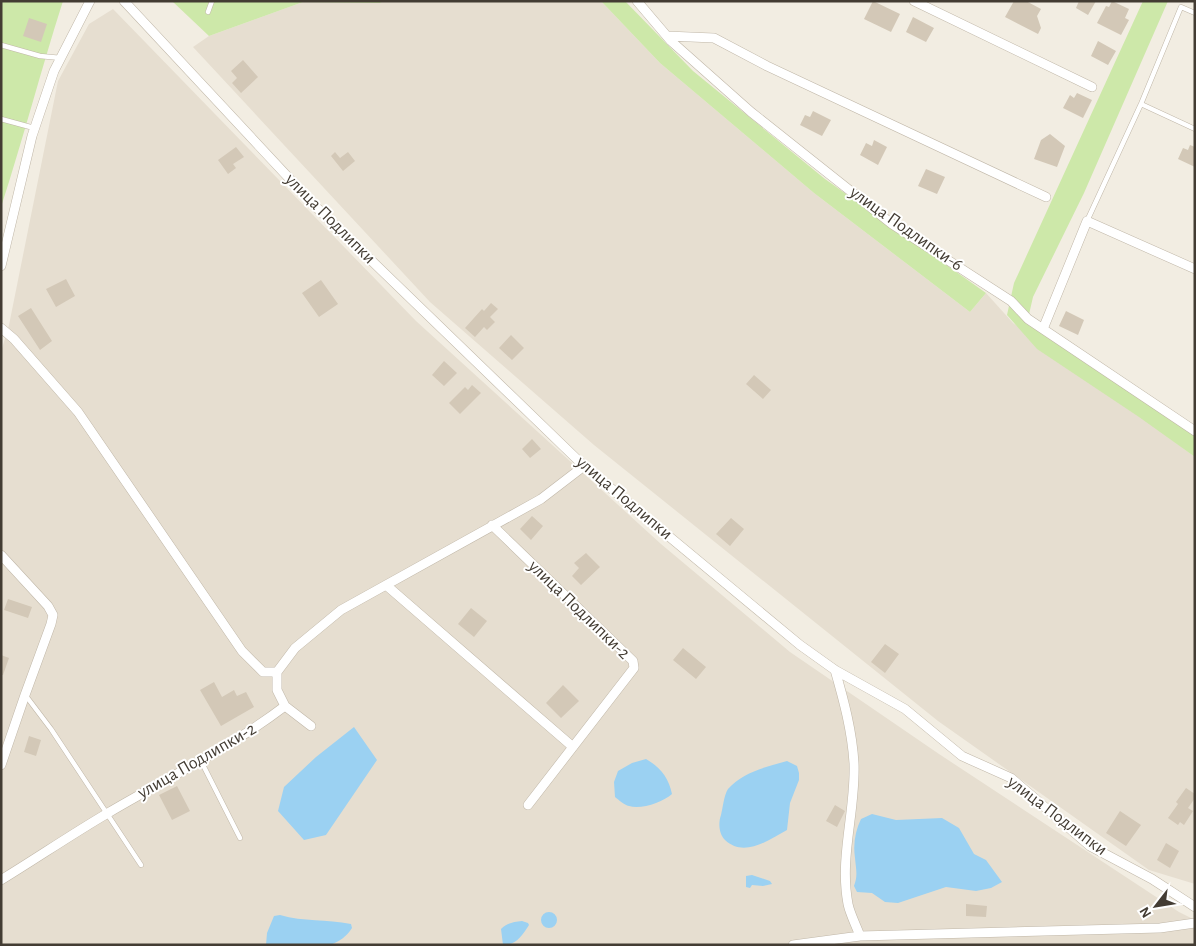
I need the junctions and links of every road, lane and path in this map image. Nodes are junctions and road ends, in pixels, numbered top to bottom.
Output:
1 (90, 1) edge
2 (124, 1) edge
3 (212, 1) edge
4 (638, 1) edge
5 (914, 1) edge
6 (208, 12) dead end
7 (1195, 13) edge
8 (667, 36) junction
9 (1, 45) edge
10 (60, 58) junction
11 (1092, 87) dead end
12 (1141, 104) junction
13 (1, 119) edge
14 (34, 128) junction
15 (1195, 129) edge
16 (1046, 197) dead end
17 (1087, 221) junction
18 (1, 266) edge
19 (1195, 269) edge
20 (1, 328) edge
21 (1043, 330) junction
22 (1195, 431) edge
23 (584, 466) junction
24 (492, 525) junction
25 (1, 556) edge
26 (386, 585) junction
27 (835, 670) junction
28 (277, 672) junction
29 (25, 695) junction
30 (285, 706) junction
31 (311, 726) dead end
32 (573, 747) junction
33 (201, 761) junction
34 (1, 765) edge
35 (528, 805) dead end
36 (107, 814) junction
37 (240, 838) dead end
38 (141, 865) dead end
39 (1, 880) edge
40 (1195, 907) edge
41 (1195, 923) edge
42 (860, 936) junction
43 (793, 945) edge

1 - 10 street
2 - 23 street, улица Подлипки
3 - 6 lane
4 - 8 street, улица Подлипки-6
5 - 11 street
7 - 12 lane
8 - 16 street
8 - 21 street, улица Подлипки-6
9 - 10 lane
10 - 14 street
12 - 15 lane
12 - 17 lane
13 - 14 lane
14 - 18 street
17 - 19 street
17 - 21 street
20 - 28 street
21 - 22 street, улица Подлипки-6
23 - 24 street
23 - 27 street, улица Подлипки
24 - 26 street
24 - 32 street, улица Подлипки-2
25 - 29 street
26 - 28 street
26 - 32 street
27 - 40 street, улица Подлипки
27 - 42 street
28 - 30 street
29 - 34 street
29 - 36 lane
30 - 31 street
30 - 33 street, улица Подлипки-2
32 - 35 street, улица Подлипки-2
33 - 36 street, улица Подлипки-2
33 - 37 lane
36 - 38 lane
36 - 39 street, улица Подлипки-2
41 - 42 street
42 - 43 street

